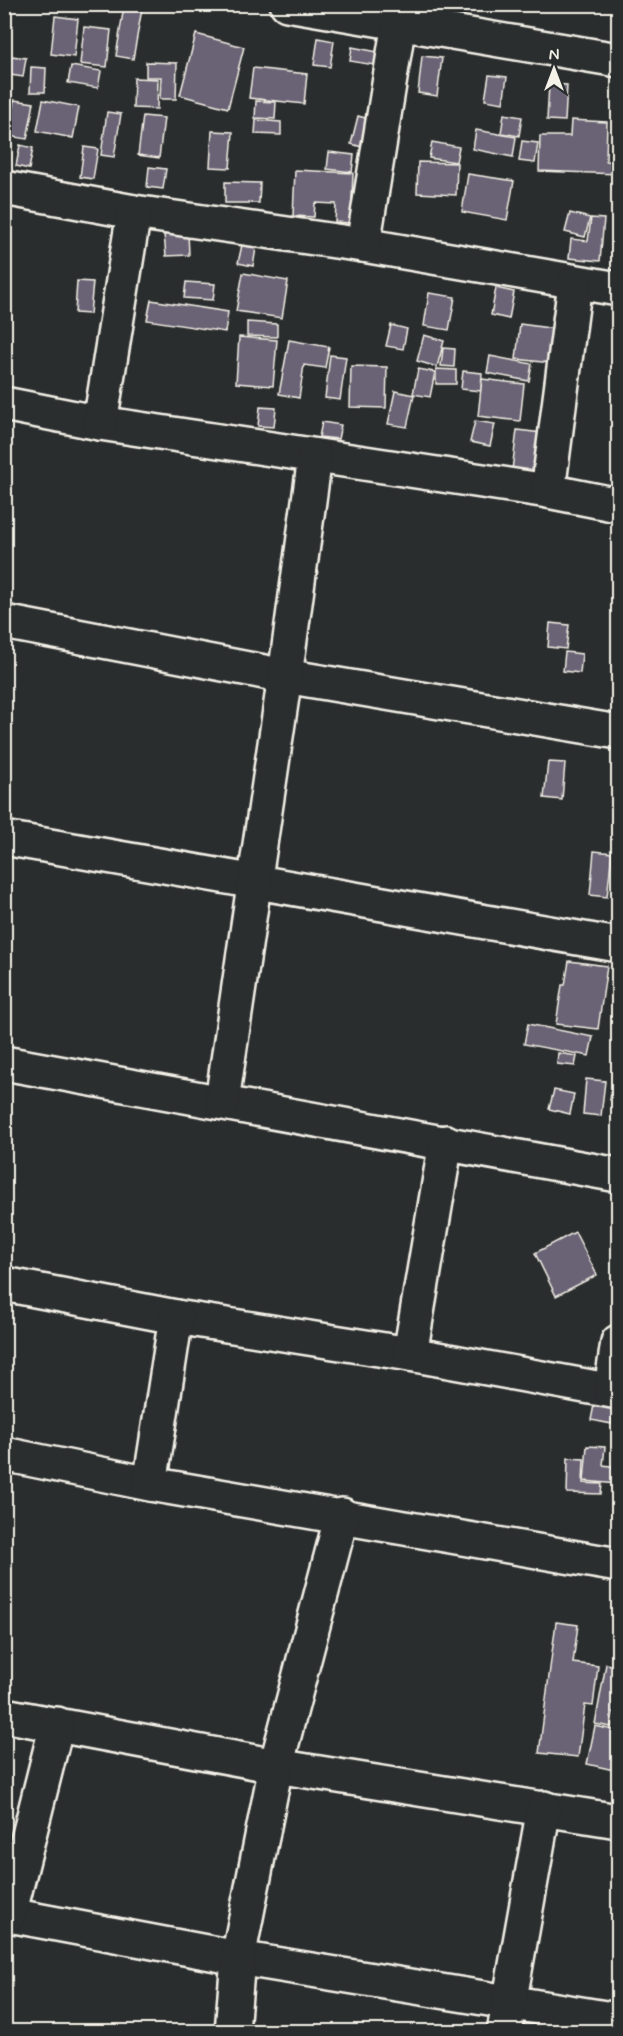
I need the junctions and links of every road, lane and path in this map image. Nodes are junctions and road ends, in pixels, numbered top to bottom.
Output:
1 (287, 4) edge
2 (401, 14) edge
3 (618, 60) edge
4 (4, 188) edge
5 (134, 212) junction
6 (363, 245) junction
7 (575, 283) junction
8 (618, 289) edge
9 (4, 404) edge
10 (100, 423) junction
11 (315, 457) junction
12 (548, 491) junction
13 (618, 505) edge
14 (4, 622) edge
15 (285, 676) junction
16 (618, 732) edge
17 (4, 838) edge
18 (253, 880) junction
19 (618, 945) edge
20 (4, 1063) edge
21 (222, 1101) junction
22 (446, 1142) junction
23 (618, 1175) edge
24 (4, 1284) edge
25 (176, 1317) junction
26 (618, 1342) edge
27 (410, 1354) junction
28 (615, 1391) edge
29 (4, 1454) edge
30 (150, 1484) junction
31 (342, 1515) junction
32 (618, 1565) edge
33 (4, 1715) edge
34 (57, 1724) junction
35 (276, 1766) junction
36 (544, 1808) junction
37 (618, 1821) edge
38 (7, 1915) edge
39 (238, 1958) junction
40 (506, 2017) edge
41 (618, 2020) edge
42 (232, 2031) edge

1 - 2 street
2 - 3 street
2 - 6 street
4 - 5 street
5 - 6 street
5 - 10 street
6 - 7 street
7 - 8 street
7 - 12 street
9 - 10 street
10 - 11 street
11 - 12 street
11 - 15 street
12 - 13 street
14 - 15 street
15 - 16 street
15 - 18 street
17 - 18 street
18 - 19 street
18 - 21 street
20 - 21 street
21 - 22 street
22 - 23 street
22 - 27 street
24 - 25 street
25 - 27 street
25 - 30 street
26 - 28 street
27 - 28 street
29 - 30 street
30 - 31 street
31 - 32 street
31 - 35 street
33 - 34 street
34 - 35 street
34 - 38 street
35 - 36 street
35 - 39 street
36 - 37 street
36 - 40 street
38 - 39 street
39 - 40 street
39 - 42 street
40 - 41 street

